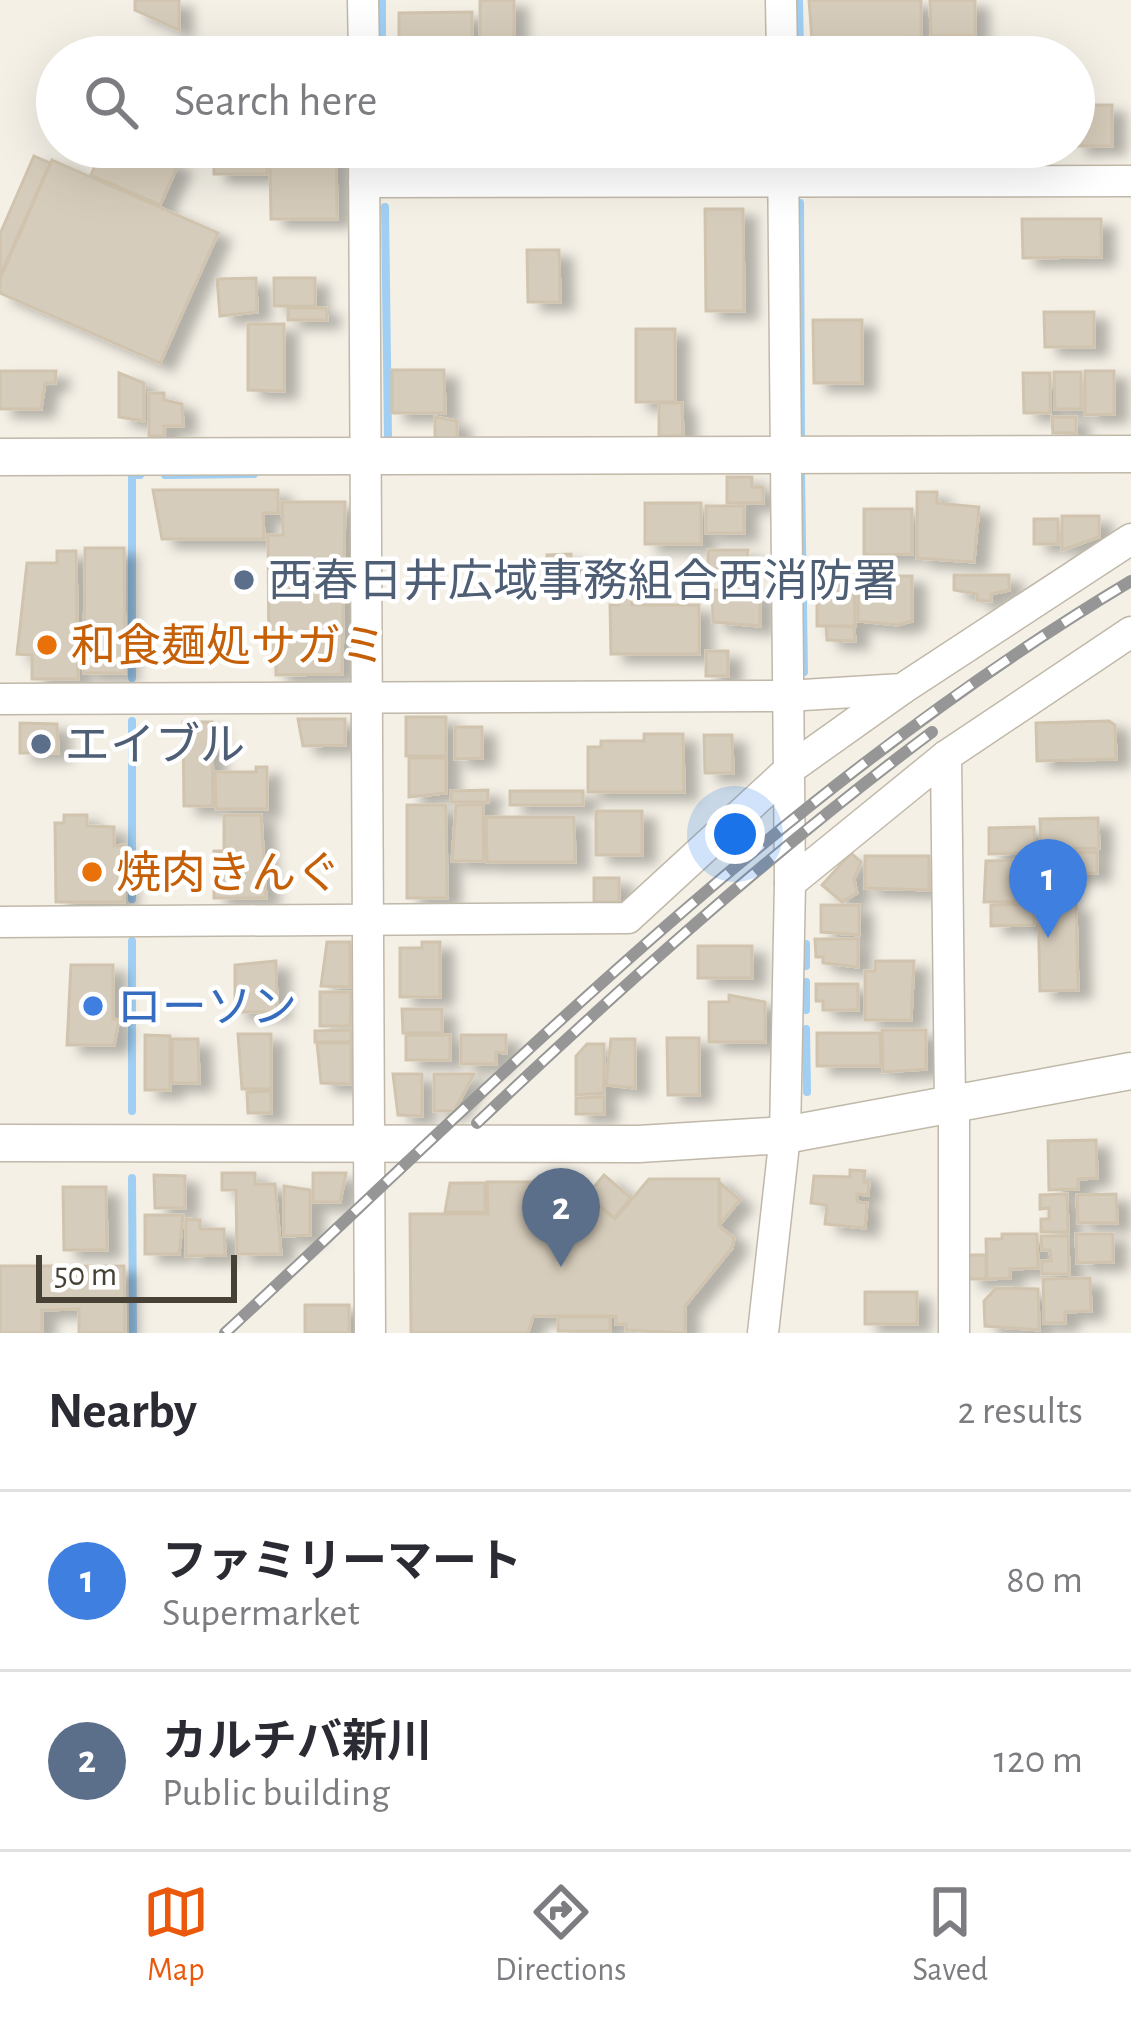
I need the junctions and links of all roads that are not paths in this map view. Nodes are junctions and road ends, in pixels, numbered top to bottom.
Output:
1 (363, 0) edge
2 (782, 0) edge
3 (364, 36) edge
4 (782, 36) edge
5 (364, 168) edge
6 (783, 168) edge
7 (1131, 181) edge
8 (364, 182) junction
9 (783, 185) junction
10 (1131, 454) edge
11 (785, 455) junction
12 (366, 457) junction
13 (0, 458) edge
14 (1131, 539) edge
15 (1131, 632) edge
16 (902, 688) junction
17 (788, 695) junction
18 (367, 697) junction
19 (0, 699) edge
20 (946, 756) junction
21 (791, 768) junction
22 (790, 884) junction
23 (368, 920) junction
24 (0, 922) edge
25 (1131, 1071) edge
26 (952, 1104) junction
27 (785, 1135) junction
28 (0, 1143) edge
29 (369, 1145) junction
30 (370, 1333) edge
31 (763, 1333) edge
32 (954, 1333) edge

1 - 3 street
2 - 4 street
5 - 8 street
6 - 9 street
7 - 9 street
8 - 9 street
8 - 12 street
9 - 11 street
10 - 11 street
11 - 12 street
11 - 17 street
12 - 13 street
12 - 18 street
14 - 16 street
15 - 20 street
16 - 17 street
16 - 21 street
17 - 18 street
17 - 21 street
18 - 19 street
18 - 23 street
20 - 22 street
20 - 26 street
21 - 22 street
21 - 23 street
22 - 27 street
23 - 24 street
23 - 29 street
25 - 26 street
26 - 27 street
26 - 32 street
27 - 29 street
27 - 31 street
28 - 29 street
29 - 30 street

